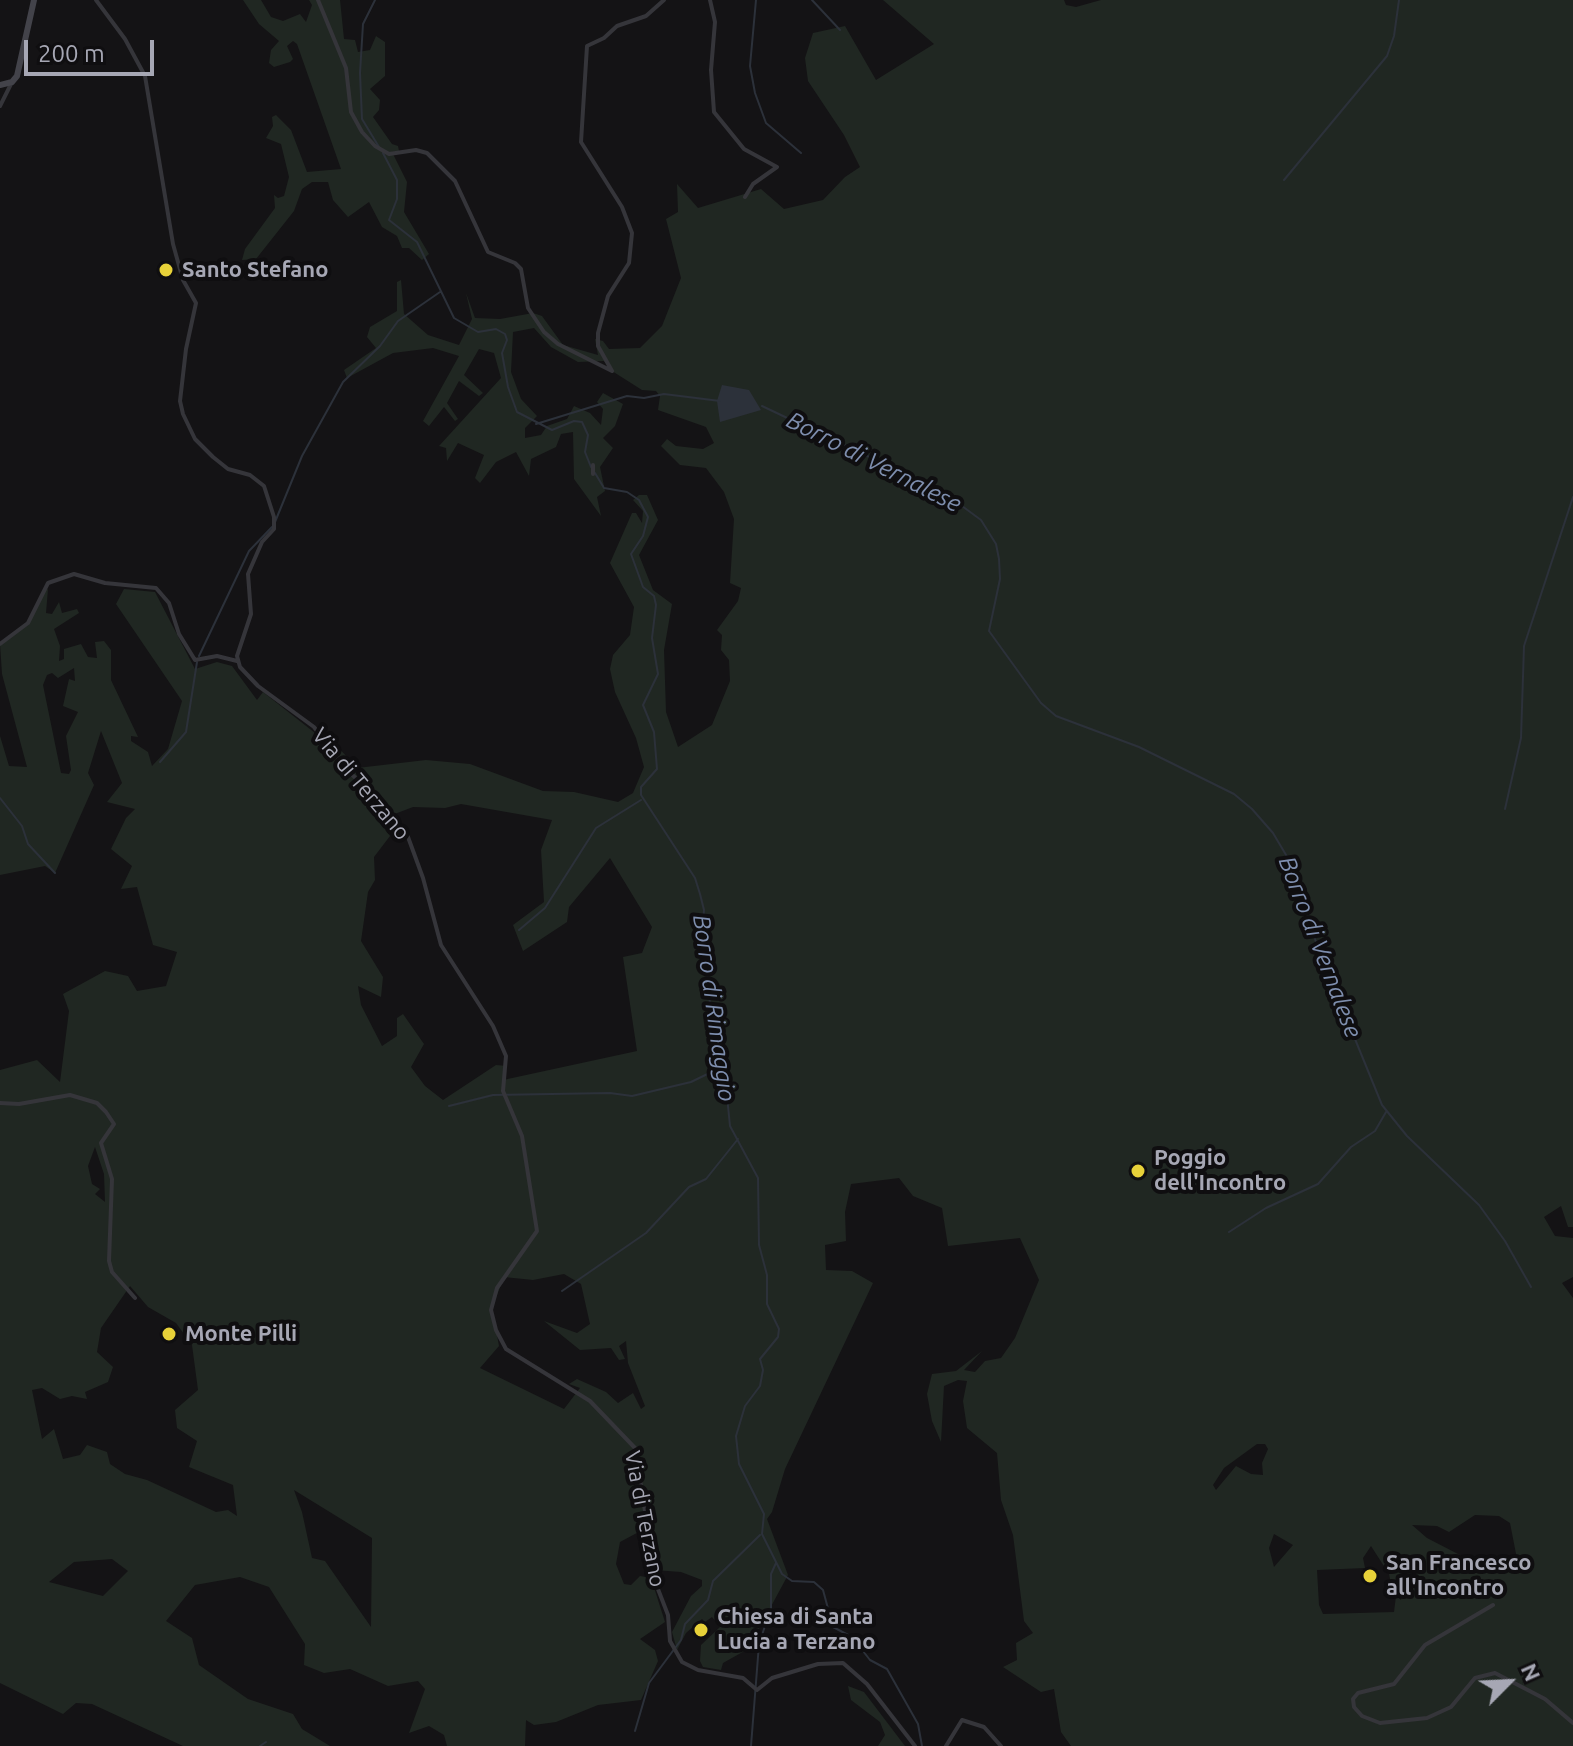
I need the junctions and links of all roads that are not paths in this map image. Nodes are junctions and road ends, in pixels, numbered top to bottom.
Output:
1 (34, 0) edge
2 (96, 0) edge
3 (318, 0) edge
4 (664, 0) edge
5 (710, 0) edge
6 (7, 86) edge
7 (0, 106) edge
8 (745, 197) dead end
9 (593, 465) dead end
10 (593, 474) dead end
11 (0, 644) edge
12 (237, 661) junction
13 (0, 1103) edge
14 (135, 1298) dead end
15 (1493, 1605) dead end
16 (1573, 1723) edge
17 (915, 1746) edge
18 (946, 1746) edge
19 (1001, 1746) edge

1 - 6 main road
2 - 12 street
3 - 4 street
5 - 8 street
6 - 7 street
9 - 10 street
11 - 12 street
12 - 17 street, Via di Terzano
13 - 14 street
15 - 16 street
18 - 19 street

